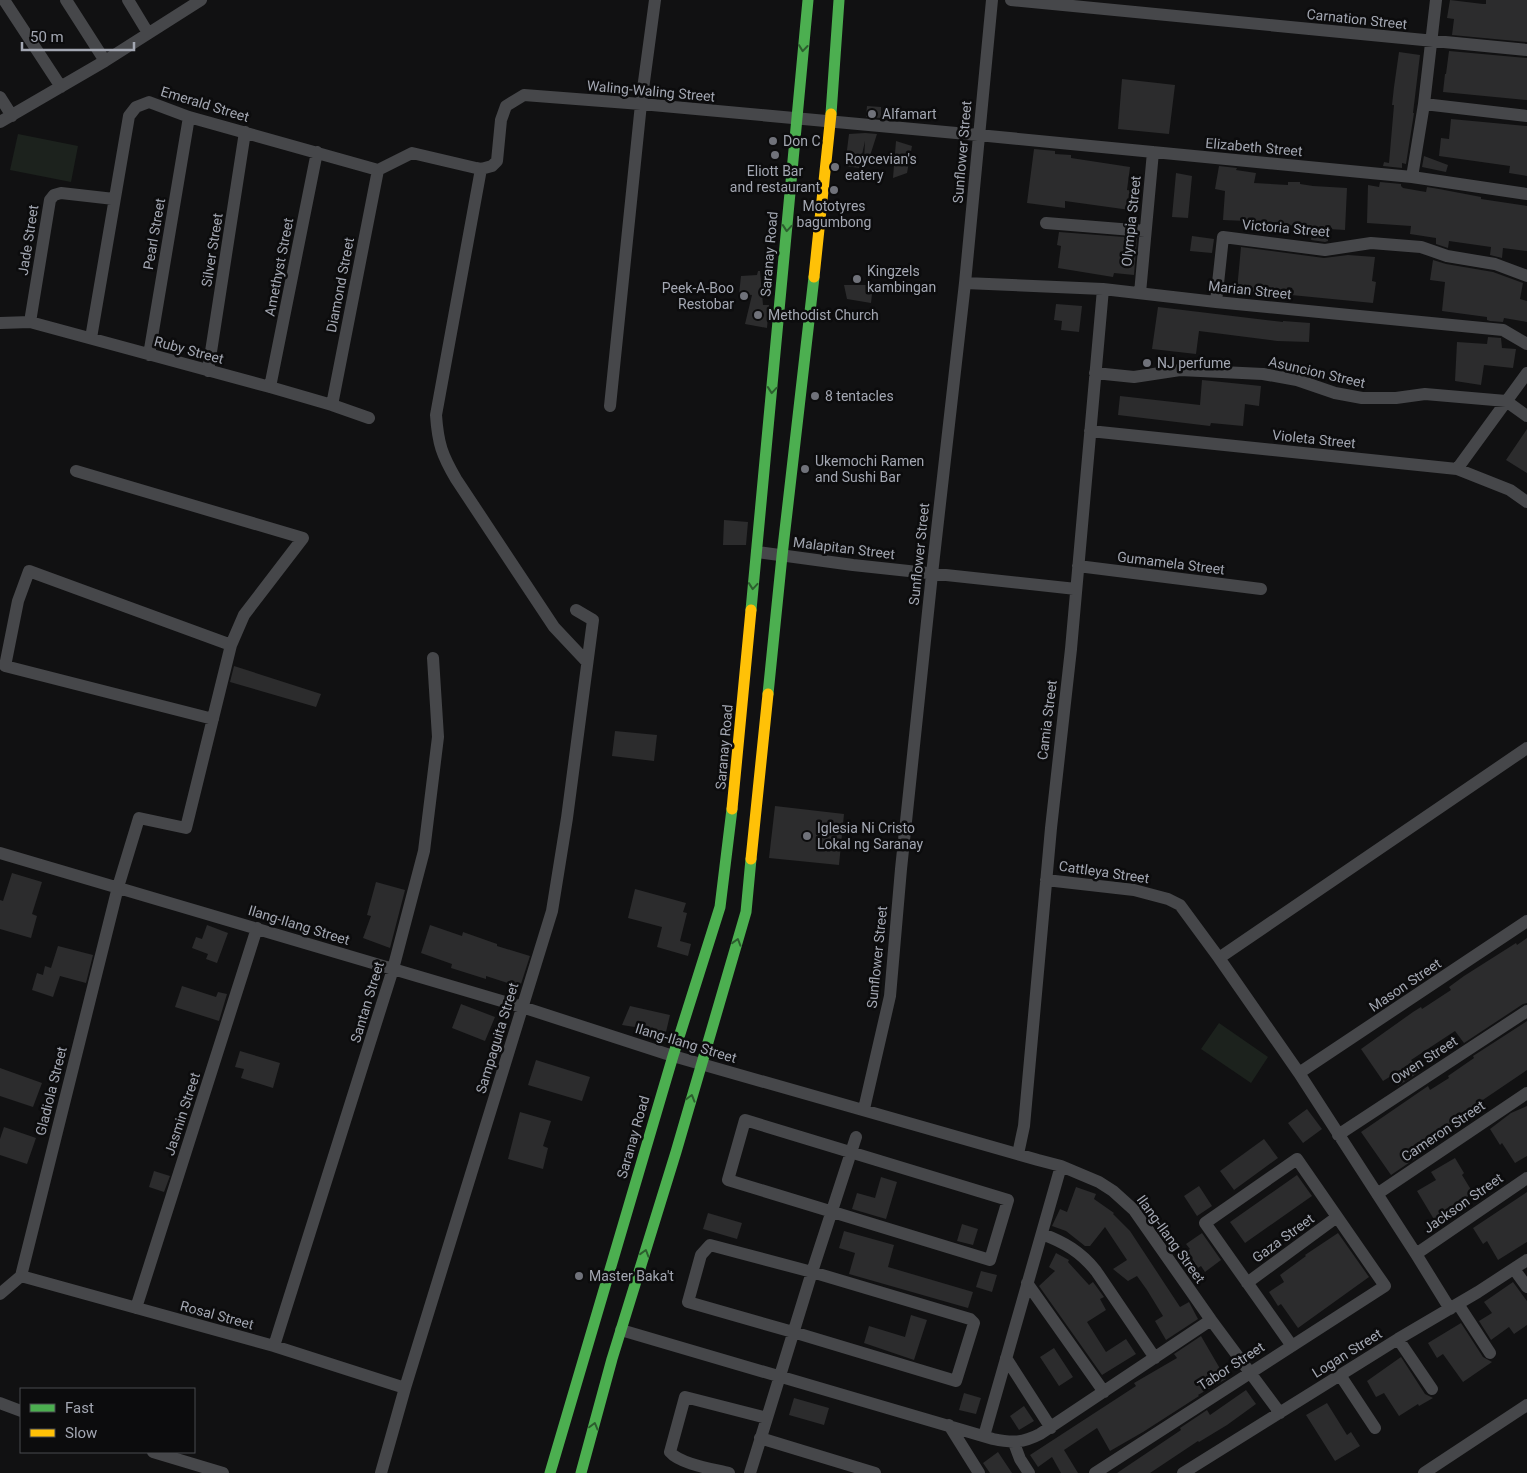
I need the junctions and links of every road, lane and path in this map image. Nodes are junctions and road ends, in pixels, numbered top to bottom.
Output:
1 (4, 0) edge
2 (66, 0) edge
3 (128, 0) edge
4 (654, 0) edge
5 (808, 0) edge
6 (839, 0) edge
7 (992, 0) edge
8 (1010, 0) edge
9 (1436, 0) edge
10 (196, 1) edge
11 (148, 33) junction
12 (1432, 41) junction
13 (1527, 50) edge
14 (105, 61) junction
15 (60, 87) junction
16 (0, 97) edge
17 (642, 104) junction
18 (1424, 104) junction
19 (12, 116) junction
20 (1527, 116) edge
21 (189, 117) junction
22 (797, 120) junction
23 (0, 122) edge
24 (830, 122) junction
25 (245, 132) junction
26 (978, 135) junction
27 (316, 152) junction
28 (1153, 152) junction
29 (481, 169) junction
30 (378, 170) junction
31 (1412, 177) junction
32 (1527, 194) edge
33 (114, 199) junction
34 (1046, 223) dead end
35 (1145, 231) junction
36 (1527, 276) edge
37 (965, 283) junction
38 (1103, 289) junction
39 (1140, 293) junction
40 (1216, 302) junction
41 (30, 322) junction
42 (0, 323) edge
43 (91, 338) junction
44 (1527, 344) edge
45 (149, 355) junction
46 (208, 371) junction
47 (1095, 373) junction
48 (1527, 373) edge
49 (270, 387) junction
50 (1506, 400) junction
51 (332, 405) junction
52 (610, 406) dead end
53 (1527, 416) edge
54 (369, 418) dead end
55 (1090, 431) junction
56 (1457, 469) junction
57 (76, 471) dead end
58 (1527, 502) edge
59 (756, 552) junction
60 (782, 556) junction
61 (1078, 566) junction
62 (932, 574) junction
63 (1076, 588) junction
64 (1261, 589) dead end
65 (576, 610) dead end
66 (232, 645) junction
67 (433, 658) dead end
68 (586, 662) junction
69 (213, 719) junction
70 (1527, 748) edge
71 (0, 853) edge
72 (1046, 880) junction
73 (118, 887) junction
74 (1527, 921) edge
75 (257, 928) junction
76 (1219, 958) junction
77 (393, 969) junction
78 (522, 1007) junction
79 (1527, 1011) edge
80 (673, 1056) junction
81 (700, 1064) junction
82 (1299, 1073) junction
83 (1527, 1093) edge
84 (864, 1110) junction
85 (1338, 1135) junction
86 (856, 1137) dead end
87 (851, 1152) junction
88 (1018, 1154) junction
89 (1061, 1166) junction
90 (1527, 1178) edge
91 (1377, 1194) junction
92 (831, 1212) junction
93 (1337, 1218) junction
94 (1042, 1234) junction
95 (1416, 1254) junction
96 (1527, 1260) edge
97 (1514, 1269) junction
98 (812, 1272) junction
99 (21, 1276) junction
100 (1247, 1283) junction
101 (1027, 1284) junction
102 (1527, 1287) edge
103 (0, 1294) edge
104 (1454, 1306) junction
105 (136, 1308) junction
106 (1211, 1320) junction
107 (621, 1330) junction
108 (793, 1332) junction
109 (1398, 1339) junction
110 (274, 1346) junction
111 (1292, 1346) junction
112 (1490, 1353) dead end
113 (1006, 1358) junction
114 (1155, 1358) junction
115 (1250, 1372) junction
116 (1340, 1375) junction
117 (780, 1377) junction
118 (405, 1388) junction
119 (1432, 1390) dead end
120 (1104, 1392) junction
121 (0, 1403) edge
122 (1527, 1405) edge
123 (20, 1411) edge
124 (1280, 1413) junction
125 (767, 1418) junction
126 (949, 1425) junction
127 (1050, 1428) junction
128 (1374, 1428) dead end
129 (984, 1436) junction
130 (760, 1438) junction
131 (1014, 1443) junction
132 (156, 1453) edge
133 (707, 1470) edge
134 (223, 1473) edge
135 (381, 1473) edge
136 (550, 1473) edge
137 (581, 1473) edge
138 (728, 1473) edge
139 (750, 1473) edge
140 (875, 1473) edge
141 (979, 1473) edge
142 (1029, 1473) edge
143 (1094, 1473) edge
144 (1183, 1473) edge
145 (1424, 1473) edge

1 - 15 street
2 - 14 street
3 - 11 street
4 - 17 street
5 -> 22 street, Saranay Road
6 - 24 street
7 - 26 street, Sunflower Street
8 - 12 street, Carnation Street
9 - 12 street
10 - 11 street
11 - 14 street
12 - 13 street, Carnation Street
12 - 18 street
14 - 15 street
15 - 19 street
16 - 19 street
17 - 22 street, Waling-Waling Street
17 - 29 street, Waling-Waling Street
17 - 52 street
18 - 20 street
18 - 31 street
19 - 23 street
21 - 25 street, Emerald Street
21 - 33 street, Emerald Street
21 - 45 street, Pearl Street
22 - 24 street, Waling-Waling Street
22 -> 59 street, Saranay Road
24 - 26 street, Waling-Waling Street
24 - 60 street
25 - 27 street, Emerald Street
25 - 46 street, Silver Street
26 - 28 street, Elizabeth Street
26 - 37 street, Sunflower Street
27 - 30 street, Emerald Street
27 - 49 street, Amethyst Street
28 - 31 street, Elizabeth Street
28 - 35 street, Olympia Street
29 - 30 street
29 - 68 street
30 - 51 street, Diamond Street
31 - 32 street, Elizabeth Street
33 - 41 street, Jade Street
33 - 43 street, Emerald Street
34 - 35 street
35 - 39 street, Olympia Street
36 - 40 street, Victoria Street
37 - 38 street, Marian Street
37 - 62 street, Sunflower Street
38 - 39 street, Marian Street
38 - 47 street, Camia Street
39 - 40 street, Marian Street
40 - 44 street, Marian Street
41 - 42 street, Ruby Street
41 - 43 street, Ruby Street
43 - 45 street, Ruby Street
45 - 46 street, Ruby Street
46 - 49 street, Ruby Street
47 - 50 street, Asuncion Street
47 - 55 street, Camia Street
48 - 50 street
49 - 51 street, Ruby Street
50 - 53 street
50 - 56 street
51 - 54 street, Ruby Street
55 - 56 street, Violeta Street
55 - 61 street, Camia Street
56 - 58 street, Violeta Street
57 - 66 street
59 - 60 street, Malapitan Street
59 -> 80 street, Saranay Road
60 - 62 street, Malapitan Street
81 -> 60 street
61 - 63 street, Camia Street
61 - 64 street, Gumamela Street
62 - 63 street, Malapitan Street
62 - 84 street, Sunflower Street
63 - 72 street, Camia Street
65 - 68 street, Sampaguita Street
66 - 69 street
66 - 69 street
67 - 77 street, Santan Street
68 - 78 street, Sampaguita Street
69 - 73 street, Gladiola Street
70 - 76 street
71 - 73 street, Ilang-Ilang Street
72 - 76 street, Cattleya Street
72 - 88 street, Camia Street
73 - 75 street, Ilang-Ilang Street
73 - 99 street, Gladiola Street
74 - 82 street, Mason Street
75 - 77 street, Ilang-Ilang Street
75 - 105 street, Jasmin Street
76 - 82 street, Cattleya Street
77 - 78 street, Ilang-Ilang Street
77 - 110 street, Santan Street
78 - 80 street, Ilang-Ilang Street
78 - 118 street, Sampaguita Street
79 - 85 street, Owen Street
80 - 81 street, Ilang-Ilang Street
80 - 136 street, Saranay Road
81 - 84 street, Ilang-Ilang Street
107 -> 81 street
82 - 85 street, Cattleya Street
83 - 91 street, Cameron Street
84 - 88 street, Ilang-Ilang Street
85 - 91 street, Cattleya Street
86 - 87 street
87 - 92 street
87 - 92 street
87 - 92 street
88 - 89 street, Ilang-Ilang Street
89 - 94 street
89 - 106 street, Ilang-Ilang Street
90 - 95 street, Jackson Street
91 - 95 street, Cattleya Street
92 - 98 street
93 - 100 street, Gaza Street
93 - 100 street
93 - 111 street, Tabor Street
94 - 101 street
94 - 114 street
95 - 104 street, Cattleya Street
96 - 97 street, Logan Street
97 - 102 street
97 - 104 street, Logan Street
98 - 108 street
98 - 108 street
98 - 108 street
99 - 103 street
99 - 105 street, Rosal Street
100 - 111 street
101 - 113 street
101 - 120 street
104 - 109 street, Logan Street
104 - 112 street, Cattleya Street
105 - 110 street, Rosal Street
106 - 114 street
106 - 115 street, Ilang-Ilang Street
107 - 117 street
137 -> 107 street
108 - 117 street
109 - 116 street, Logan Street
109 - 119 street
110 - 118 street, Rosal Street
111 - 115 street, Tabor Street
113 - 127 street
113 - 129 street
114 - 120 street
115 - 124 street, Ilang-Ilang Street
115 - 143 street, Tabor Street
116 - 124 street, Logan Street
116 - 128 street
117 - 125 street
117 - 126 street
118 - 135 street, Sampaguita Street
120 - 127 street
121 - 123 street
122 - 145 street
124 - 144 street, Logan Street
125 - 130 street
125 - 133 street
126 - 129 street
126 - 141 street
127 - 131 street
129 - 131 street
130 - 139 street
130 - 140 street
131 - 142 street
132 - 134 street
133 - 138 street

